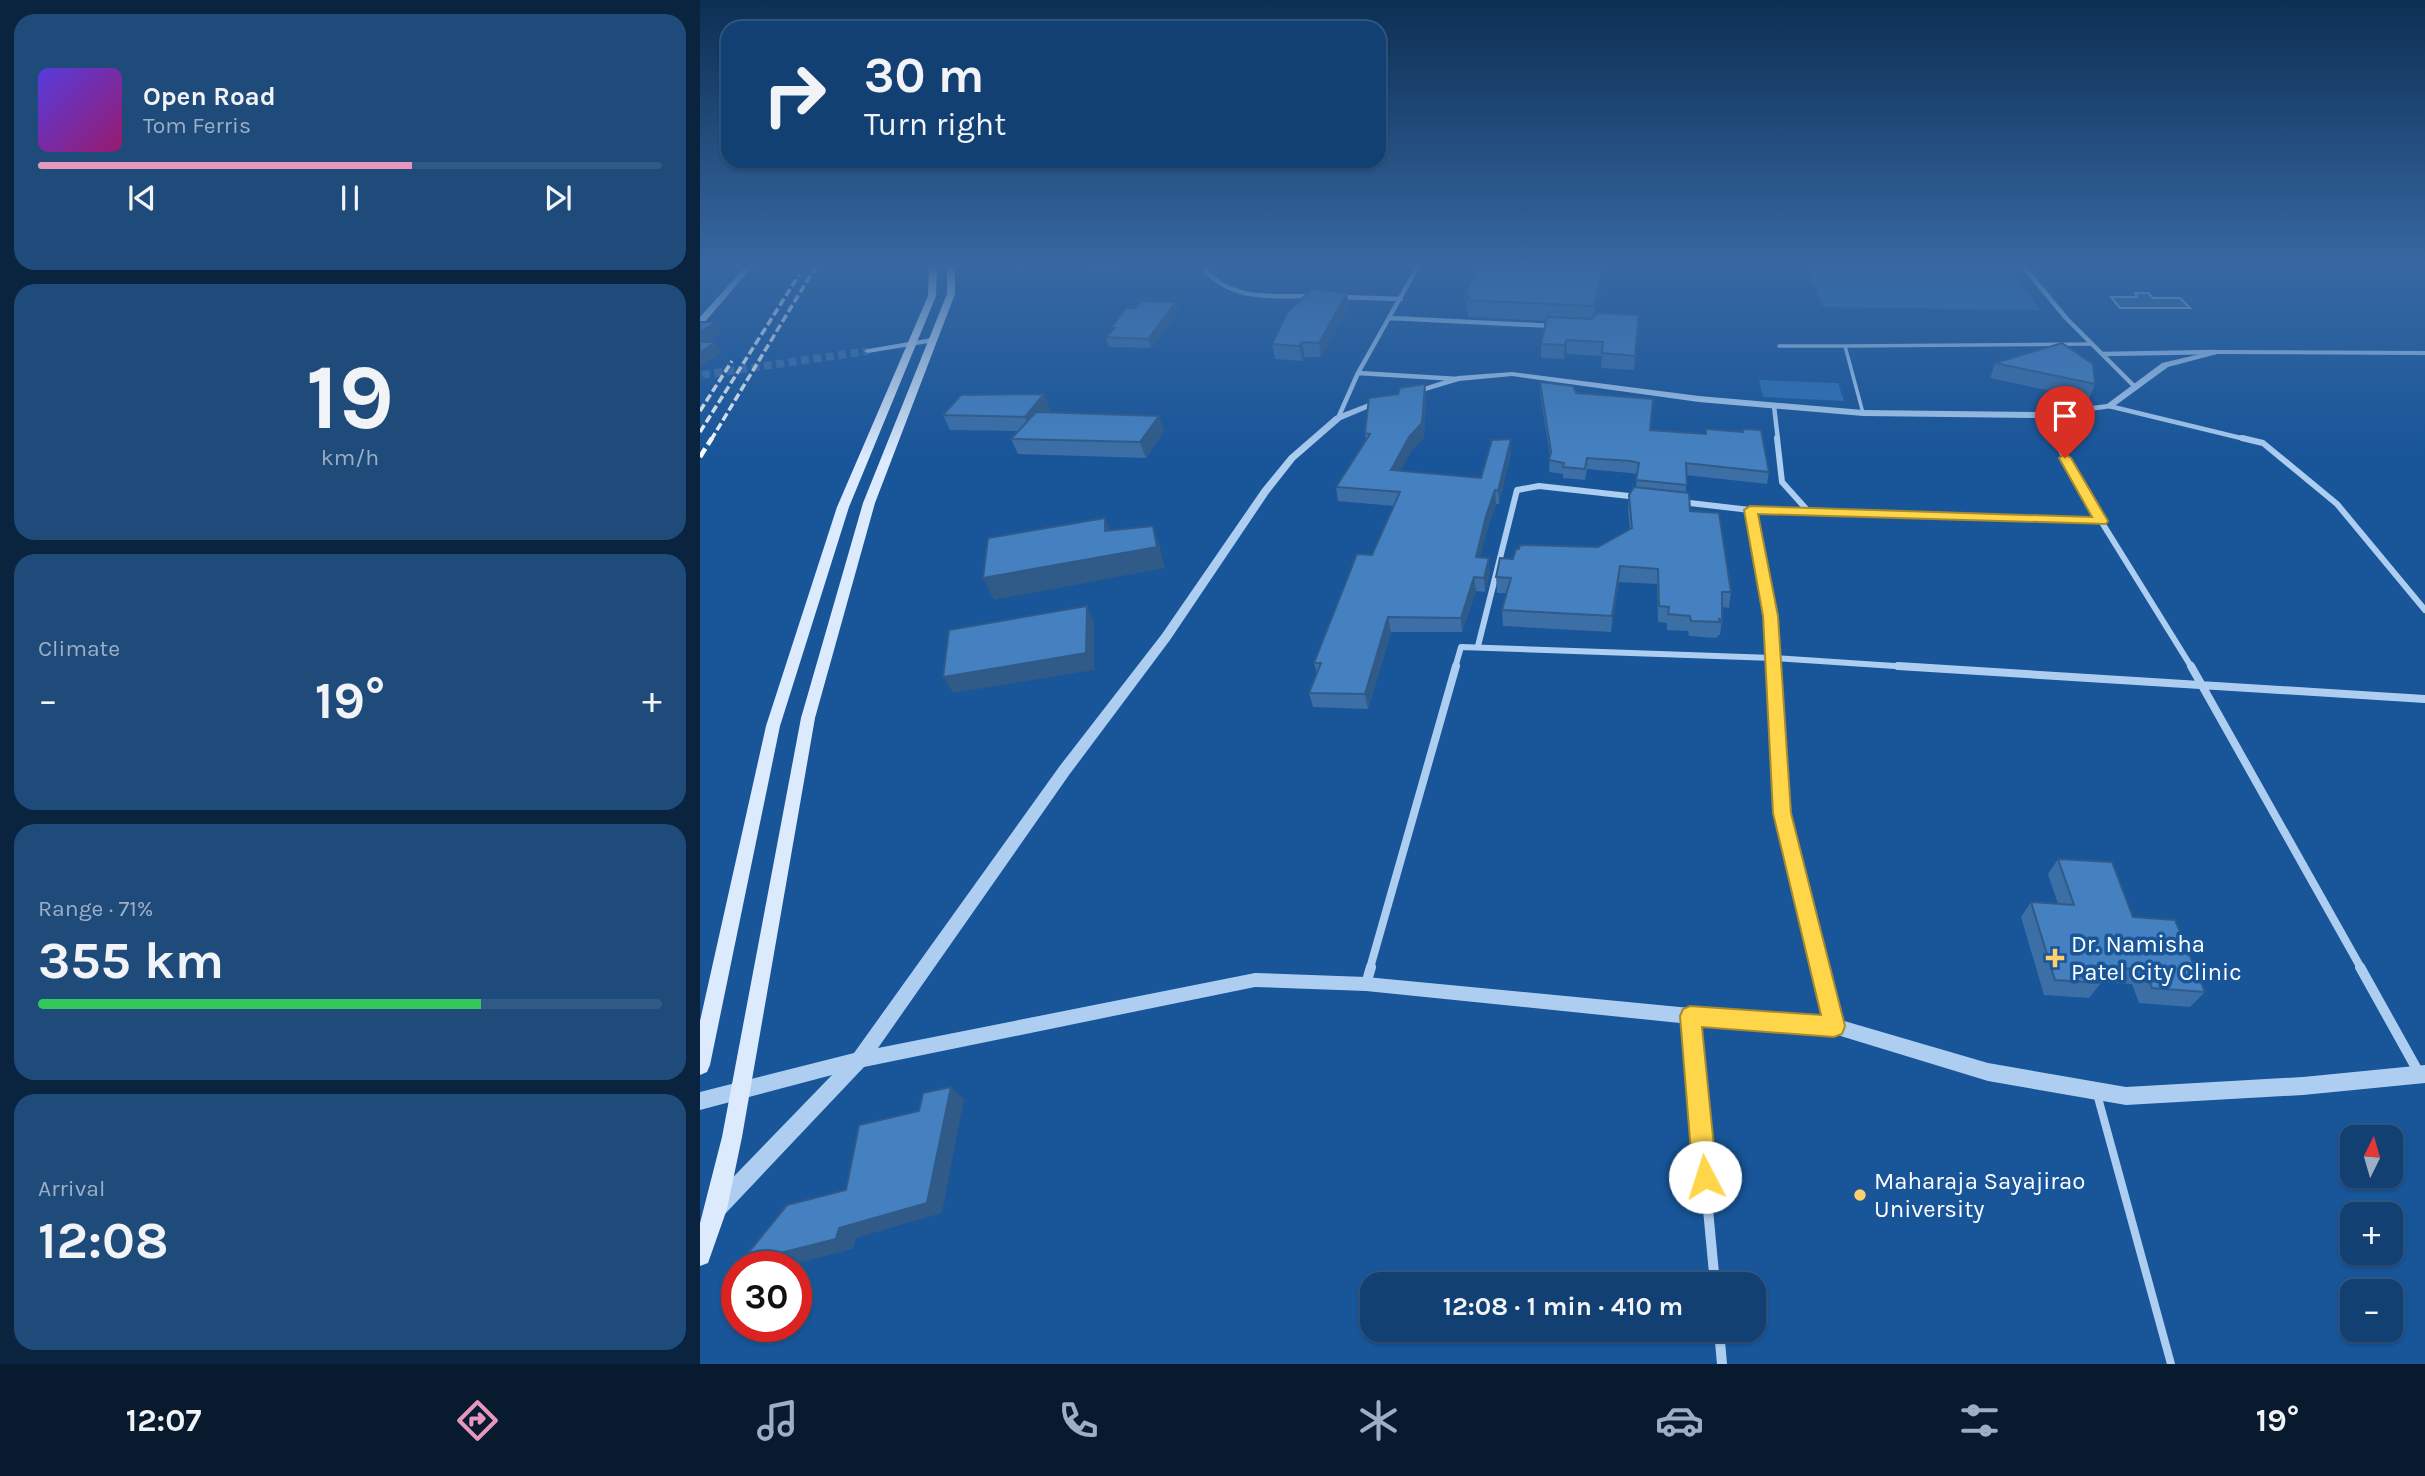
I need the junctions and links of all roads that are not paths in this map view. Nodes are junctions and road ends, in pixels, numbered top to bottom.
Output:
1 (917, 330) edge
2 (936, 330) edge
3 (1383, 330) edge
4 (2078, 330) edge
5 (932, 340) junction
6 (910, 344) junction
7 (2092, 344) junction
8 (1779, 346) dead end
9 (1844, 346) junction
10 (868, 351) tunnel mouth
11 (2217, 352) junction
12 (2425, 353) edge
13 (2102, 354) junction
14 (1358, 373) junction
15 (1458, 379) junction
16 (2135, 387) junction
17 (1774, 405) junction
18 (2109, 406) junction
19 (1863, 413) junction
20 (2041, 415) junction
21 (1338, 418) junction
22 (1644, 498) edge
23 (1671, 501) edge
24 (1750, 510) junction
25 (1809, 512) junction
26 (2101, 521) junction
27 (2425, 610) edge
28 (1478, 646) junction
29 (1773, 658) junction
30 (2203, 685) junction
31 (2425, 699) edge
32 (1366, 984) junction
33 (1690, 1016) junction
34 (1834, 1026) junction
35 (859, 1060) junction
36 (700, 1065) edge
37 (2422, 1074) edge
38 (740, 1091) junction
39 (2096, 1091) junction
40 (700, 1101) edge
41 (716, 1209) junction
42 (700, 1255) edge
43 (1714, 1272) edge
44 (1720, 1342) edge
45 (1722, 1364) edge
46 (2171, 1364) edge

1 - 6 main road
2 - 5 main road
3 - 14 street
4 - 7 street
5 - 6 street
5 - 38 main road
6 - 10 street
6 - 36 main road
7 - 9 lane
7 - 13 street
8 - 9 lane
9 - 19 lane
11 - 12 street
11 - 13 street
11 - 16 street
13 - 16 street
14 - 15 street
14 - 21 street
15 - 17 street
15 - 21 street
16 - 18 street
17 - 19 street
17 - 25 street
18 - 20 street
18 - 27 street
19 - 20 street
20 - 26 street
21 - 35 street
22 - 28 street
23 - 24 street
24 - 25 street
24 - 29 street
25 - 26 street
26 - 30 street
28 - 29 street
28 - 32 street
29 - 30 street
29 - 34 street
30 - 31 street
30 - 37 street
32 - 33 street
32 - 35 street
33 - 34 street
33 - 43 street
34 - 39 street
35 - 38 street
35 - 41 street
37 - 39 street
38 - 40 street
38 - 41 main road
39 - 46 lane
41 - 42 main road
44 - 45 street

